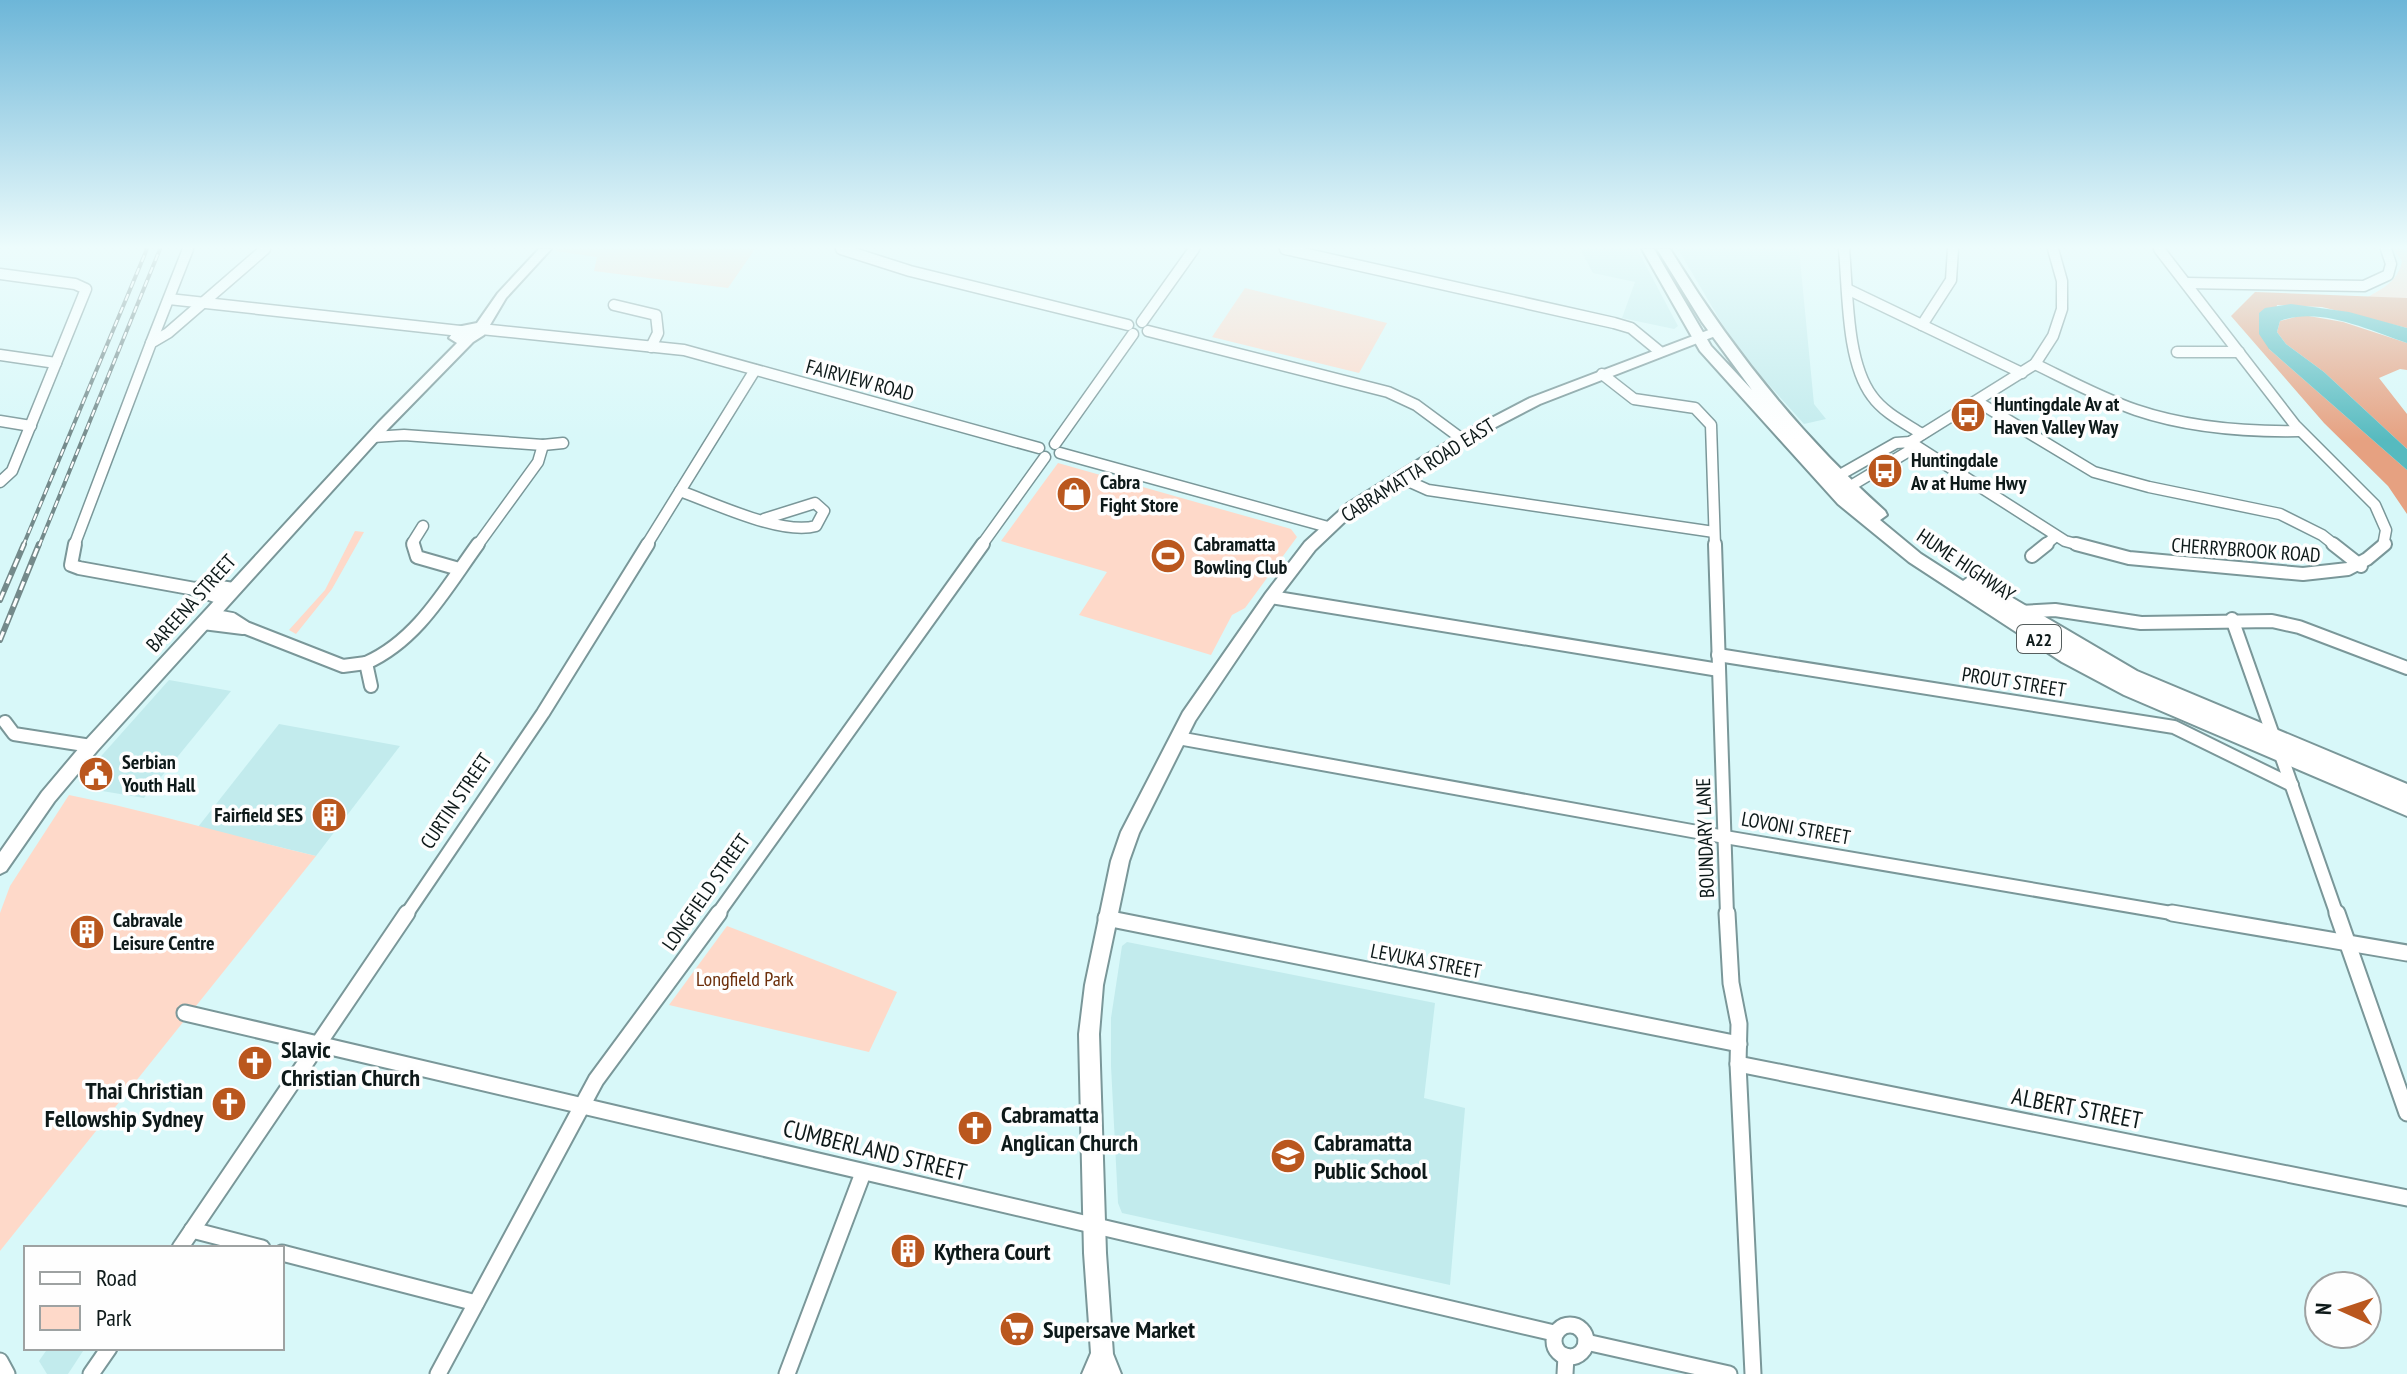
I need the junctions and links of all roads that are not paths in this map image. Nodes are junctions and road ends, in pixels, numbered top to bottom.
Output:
1 (76, 313) edge
2 (163, 313) edge
3 (192, 313) edge
4 (284, 313) edge
5 (486, 313) edge
6 (648, 313) edge
7 (1069, 313) edge
8 (1153, 313) edge
9 (1570, 313) edge
10 (1684, 313) edge
11 (1703, 313) edge
12 (1852, 313) edge
13 (1897, 313) edge
14 (1930, 313) edge
15 (2062, 313) edge
16 (2209, 313) edge
17 (1922, 325) junction
18 (1145, 326) junction
19 (1131, 330) junction
20 (1714, 332) junction
21 (468, 333) junction
22 (1698, 337) junction
23 (151, 343) junction
24 (651, 347) junction
25 (1659, 351) junction
26 (2177, 352) dead end
27 (2239, 352) junction
28 (0, 355) edge
29 (56, 363) junction
30 (2035, 364) junction
31 (755, 370) junction
32 (2022, 373) junction
33 (1602, 374) junction
34 (1978, 402) junction
35 (0, 421) edge
36 (31, 426) junction
37 (2300, 431) junction
38 (378, 432) junction
39 (1922, 434) junction
40 (1462, 439) junction
41 (1910, 442) junction
42 (563, 443) dead end
43 (543, 445) junction
44 (1058, 448) junction
45 (1042, 453) junction
46 (1399, 477) junction
47 (0, 482) edge
48 (1843, 482) junction
49 (680, 491) junction
50 (764, 519) junction
51 (423, 526) dead end
52 (1328, 527) junction
53 (1714, 532) junction
54 (2056, 536) junction
55 (2032, 556) dead end
56 (2361, 566) junction
57 (459, 569) junction
58 (228, 594) junction
59 (1271, 597) junction
60 (2020, 612) junction
61 (206, 619) junction
62 (2232, 619) junction
63 (1718, 655) junction
64 (366, 663) junction
65 (2407, 668) edge
66 (1719, 670) junction
67 (371, 686) dead end
68 (5, 722) dead end
69 (1178, 738) junction
70 (2274, 738) junction
71 (91, 746) junction
72 (2281, 755) junction
73 (2292, 785) junction
74 (54, 789) junction
75 (2407, 792) edge
76 (2407, 808) edge
77 (1725, 837) junction
78 (0, 849) edge
79 (0, 866) edge
80 (1106, 918) junction
81 (2347, 944) junction
82 (2407, 953) edge
83 (185, 1013) dead end
84 (1739, 1044) junction
85 (316, 1045) junction
86 (1738, 1064) junction
87 (580, 1106) junction
88 (2407, 1113) edge
89 (863, 1173) junction
90 (2407, 1198) edge
91 (1094, 1227) junction
92 (192, 1230) junction
93 (181, 1246) edge
94 (254, 1246) edge
95 (284, 1254) edge
96 (476, 1303) junction
97 (1554, 1333) junction
98 (1586, 1342) junction
99 (108, 1350) edge
100 (0, 1361) edge
101 (1565, 1365) edge
102 (1102, 1367) edge
103 (7, 1374) edge
104 (91, 1374) edge
105 (438, 1374) edge
106 (787, 1374) edge
107 (1729, 1374) edge
108 (1753, 1374) edge

1 - 29 street
2 - 23 street
3 - 23 street
4 - 21 street, FAIRVIEW ROAD
5 - 21 main road, BAREENA STREET
6 - 24 street
7 - 19 street
8 - 18 street
9 - 25 street
10 - 22 highway, HUME HIGHWAY / A22
11 - 20 highway, HUME HIGHWAY / A22
12 - 39 street
13 - 17 street
14 - 17 street
15 - 30 street
16 - 27 street
17 - 32 street
18 - 19 street
18 - 40 street
19 - 44 street
20 - 22 main road, CABRAMATTA ROAD EAST
20 - 48 highway, HUME HIGHWAY / A22
21 - 24 street, FAIRVIEW ROAD
21 - 38 main road, BAREENA STREET
22 - 25 main road, CABRAMATTA ROAD EAST
22 - 72 highway, HUME HIGHWAY / A22
23 - 58 street
24 - 31 street, FAIRVIEW ROAD
25 - 33 main road, CABRAMATTA ROAD EAST
26 - 27 street
27 - 37 street
28 - 29 street
29 - 36 street
30 - 32 street
30 - 37 street
31 - 45 street, FAIRVIEW ROAD
31 - 49 street, CURTIN STREET
32 - 34 street
33 - 40 main road, CABRAMATTA ROAD EAST
33 - 53 street, BOUNDARY LANE
34 - 39 street
34 - 56 street
35 - 36 street
36 - 47 street
37 - 56 street
38 - 43 street
38 - 58 main road, BAREENA STREET
39 - 41 street
40 - 46 main road, CABRAMATTA ROAD EAST
41 - 48 street
41 - 54 street, CHERRYBROOK ROAD
42 - 43 street
43 - 57 street
44 - 45 street
44 - 52 street
45 - 87 street, LONGFIELD STREET
46 - 52 main road, CABRAMATTA ROAD EAST
46 - 53 street
48 - 60 highway, HUME HIGHWAY / A22
49 - 50 street
49 - 85 street, CURTIN STREET
50 - 50 street
51 - 57 street
52 - 59 main road, CABRAMATTA ROAD EAST
53 - 63 street, BOUNDARY LANE
54 - 55 street
54 - 56 street, CHERRYBROOK ROAD
57 - 64 street
58 - 61 main road, BAREENA STREET
59 - 66 street
59 - 69 main road, CABRAMATTA ROAD EAST
60 - 62 street
60 - 70 highway, HUME HIGHWAY / A22
61 - 64 street
61 - 71 main road, BAREENA STREET
62 - 65 street
62 - 70 street
63 - 66 street, BOUNDARY LANE
63 - 73 street, PROUT STREET
64 - 67 street
66 - 77 street, BOUNDARY LANE
68 - 71 street
69 - 77 street, LOVONI STREET
69 - 80 main road, CABRAMATTA ROAD EAST
70 - 75 highway, HUME HIGHWAY / A22
71 - 74 main road, BAREENA STREET
72 - 73 street
72 - 76 highway, HUME HIGHWAY / A22
73 - 81 street
74 - 78 main road
74 - 79 main road, BAREENA STREET
77 - 81 street, LOVONI STREET
77 - 84 street, BOUNDARY LANE
80 - 84 street, LEVUKA STREET
80 - 91 main road, CABRAMATTA ROAD EAST
81 - 82 street, LOVONI STREET
81 - 88 street
83 - 85 street, CUMBERLAND STREET
84 - 86 street, BOUNDARY LANE
85 - 87 street, CUMBERLAND STREET
85 - 92 street, CURTIN STREET
86 - 90 street, ALBERT STREET
86 - 108 street, BOUNDARY LANE
87 - 89 street, CUMBERLAND STREET
87 - 96 street, LONGFIELD STREET
89 - 91 street, CUMBERLAND STREET
89 - 106 street
91 - 97 street, CUMBERLAND STREET
91 - 102 main road, CABRAMATTA ROAD EAST
92 - 93 street, CURTIN STREET
92 - 94 street
95 - 96 street
96 - 105 street, LONGFIELD STREET
97 - 98 street
97 - 101 street
98 - 101 street
98 - 107 street
99 - 104 street
100 - 103 street

